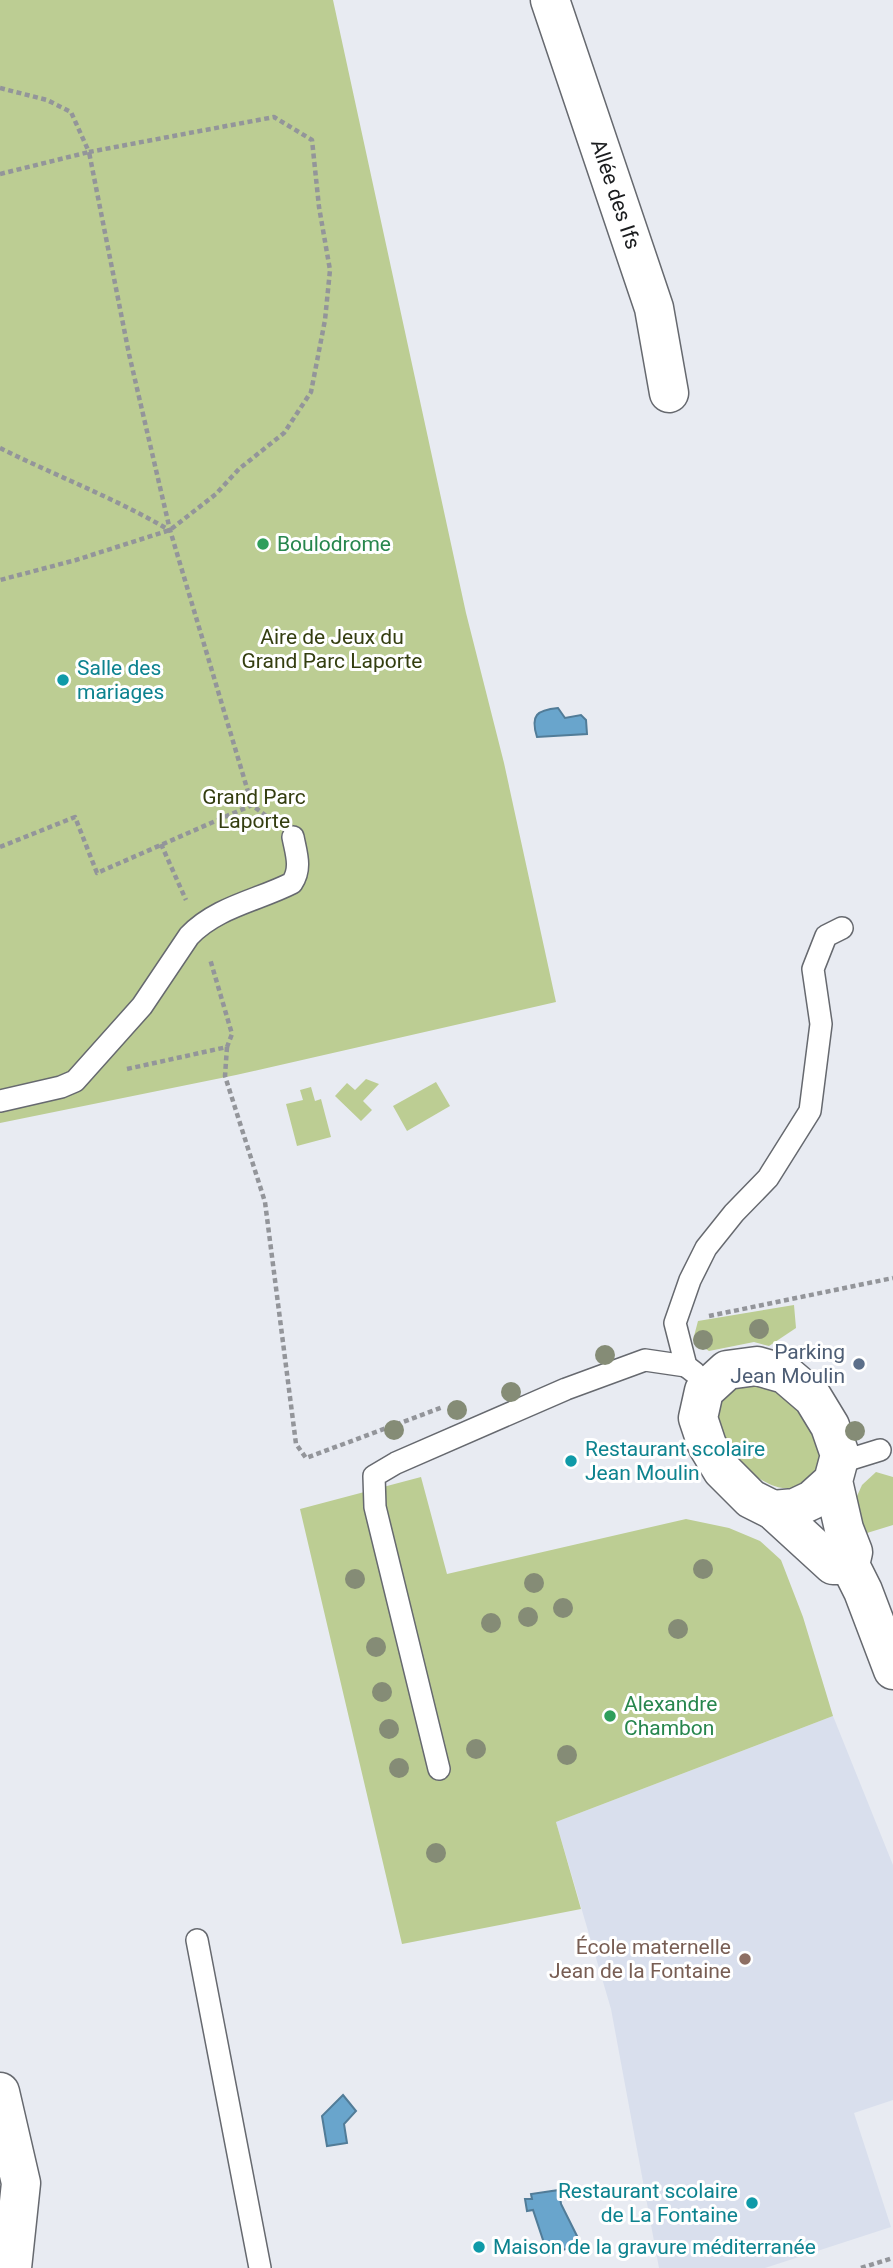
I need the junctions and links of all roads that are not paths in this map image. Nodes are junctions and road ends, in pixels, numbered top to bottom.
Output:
1 (551, 0) edge
2 (669, 393) dead end
3 (293, 836) road end
4 (842, 928) dead end
5 (0, 1101) edge
6 (698, 1376) junction
7 (880, 1450) dead end
8 (836, 1472) junction
9 (773, 1510) junction
10 (850, 1565) junction
11 (893, 1670) edge
12 (439, 1769) dead end
13 (197, 1940) dead end
14 (0, 2092) edge
15 (12, 2268) edge
16 (260, 2268) edge

1 - 2 street, Allée des Ifs
3 - 5 lane
4 - 6 lane
6 - 8 street
6 - 9 street
6 - 12 lane
7 - 8 lane
8 - 9 street
8 - 10 street
9 - 10 street
10 - 11 street
13 - 16 lane
14 - 15 street

